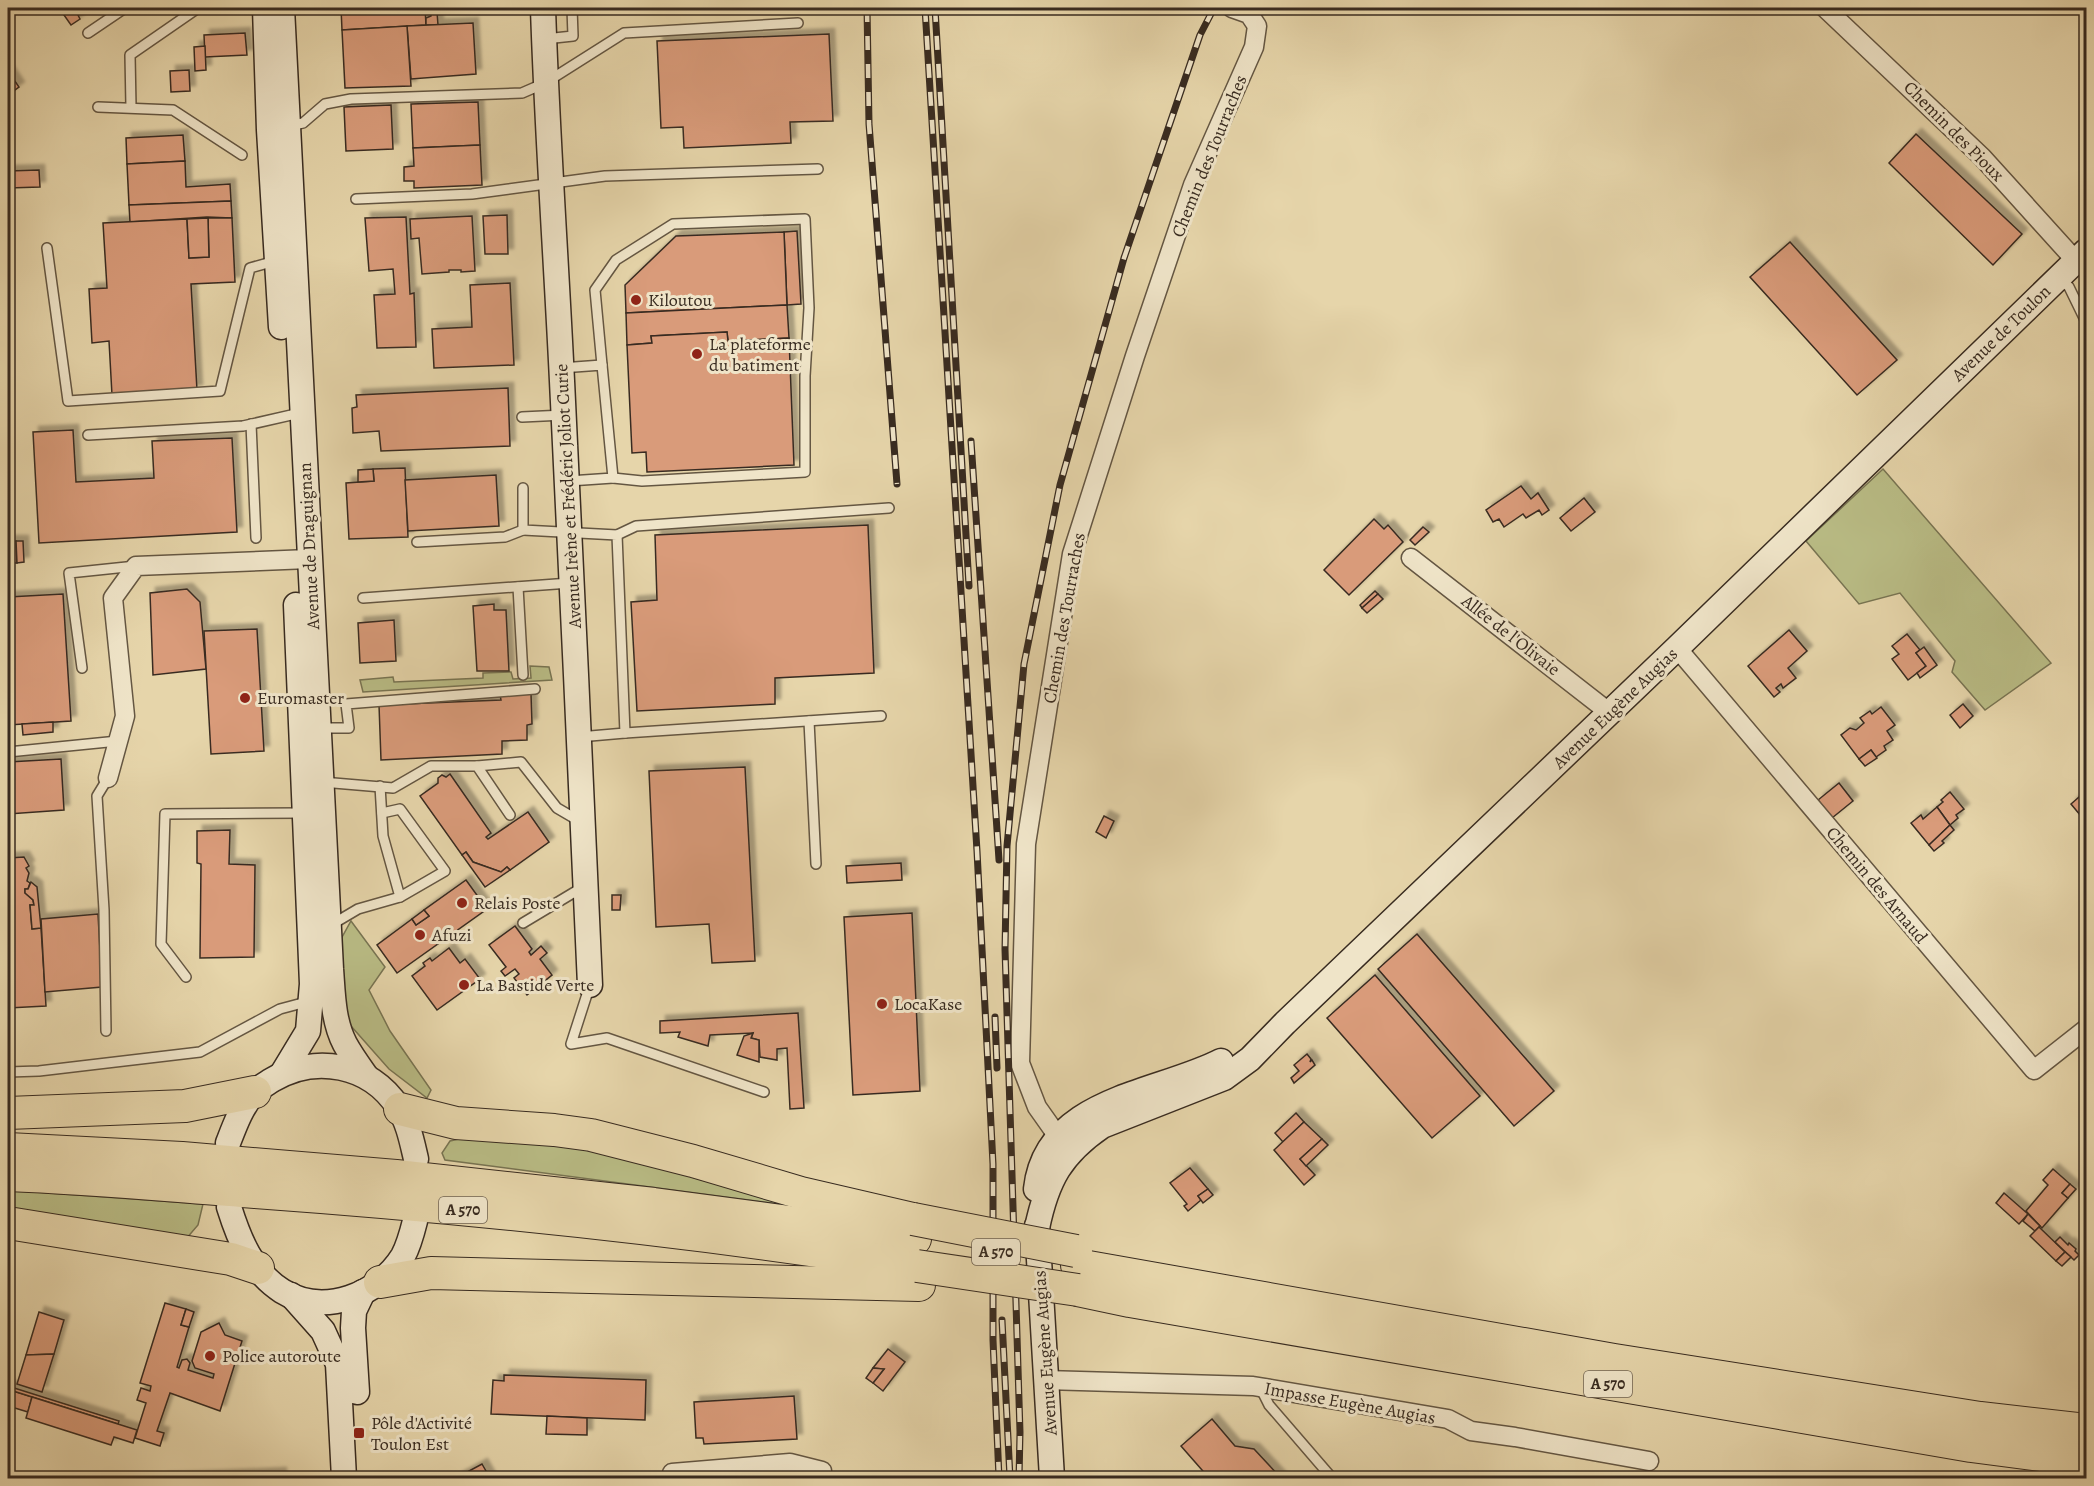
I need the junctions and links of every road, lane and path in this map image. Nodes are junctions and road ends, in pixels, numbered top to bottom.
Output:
1 (125, 8) edge
2 (198, 8) edge
3 (265, 8) edge
4 (282, 8) edge
5 (543, 8) edge
6 (572, 8) edge
7 (1232, 8) edge
8 (1825, 8) edge
9 (798, 23) dead end
10 (88, 33) dead end
11 (544, 39) junction
12 (545, 83) junction
13 (98, 107) dead end
14 (131, 107) junction
15 (278, 128) junction
16 (242, 155) dead end
17 (818, 169) dead end
18 (552, 182) junction
19 (356, 199) dead end
20 (47, 248) dead end
21 (286, 259) junction
22 (2074, 263) edge
23 (2086, 322) edge
24 (602, 365) junction
25 (561, 368) junction
26 (1942, 391) joint
27 (294, 415) junction
28 (564, 415) junction
29 (522, 417) dead end
30 (250, 424) junction
31 (88, 435) dead end
32 (613, 478) junction
33 (567, 481) junction
34 (523, 488) dead end
35 (889, 508) dead end
36 (523, 530) junction
37 (569, 531) junction
38 (617, 535) junction
39 (256, 538) dead end
40 (417, 542) dead end
41 (1411, 558) dead end
42 (301, 559) junction
43 (136, 566) junction
44 (572, 583) junction
45 (518, 587) junction
46 (363, 598) dead end
47 (1677, 648) junction
48 (81, 668) dead end
49 (523, 675) dead end
50 (535, 689) dead end
51 (1610, 713) junction
52 (881, 716) dead end
53 (809, 721) junction
54 (310, 728) junction
55 (625, 733) junction
56 (579, 737) junction
57 (118, 741) junction
58 (8, 752) edge
59 (477, 766) junction
60 (108, 778) joint
61 (312, 782) junction
62 (380, 786) junction
63 (314, 813) junction
64 (382, 813) junction
65 (510, 815) dead end
66 (583, 823) junction
67 (816, 864) dead end
68 (585, 886) junction
69 (400, 897) junction
70 (523, 923) dead end
71 (329, 926) junction
72 (186, 977) dead end
73 (590, 985) joint
74 (310, 1001) junction
75 (2086, 1029) edge
76 (106, 1031) dead end
77 (8, 1072) edge
78 (282, 1074) junction
79 (366, 1076) junction
80 (255, 1092) junction
81 (764, 1092) dead end
82 (400, 1108) junction
83 (8, 1113) edge
84 (228, 1143) dead end
85 (1064, 1145) junction
86 (8, 1149) edge
87 (416, 1159) dead end
88 (8, 1175) edge
89 (229, 1207) dead end
90 (415, 1221) dead end
91 (8, 1223) edge
92 (916, 1252) junction
93 (258, 1268) junction
94 (1077, 1278) junction
95 (371, 1287) junction
96 (291, 1295) junction
97 (1045, 1380) junction
98 (1260, 1387) junction
99 (2086, 1430) edge
100 (1649, 1461) dead end
101 (2086, 1461) edge
102 (344, 1479) edge
103 (361, 1479) edge
104 (672, 1479) edge
105 (819, 1479) edge
106 (1052, 1479) edge
107 (1332, 1479) edge

1 - 10 lane
2 - 14 lane
3 - 15 main road, Avenue de Draguignan
4 - 15 main road, Avenue de Draguignan
5 - 11 main road, Avenue Irène et Frédéric Joliot Curie
6 - 11 lane
7 - 85 street, Chemin des Tourraches
8 - 22 street, Chemin des Pioux
9 - 12 lane
11 - 12 main road, Avenue Irène et Frédéric Joliot Curie
12 - 15 lane
12 - 18 main road, Avenue Irène et Frédéric Joliot Curie
13 - 14 lane
14 - 16 lane
15 - 21 main road, Avenue de Draguignan
17 - 18 lane
18 - 19 lane
18 - 25 main road, Avenue Irène et Frédéric Joliot Curie
20 - 21 lane
21 - 27 main road, Avenue de Draguignan
22 - 23 lane
22 - 26 main road, Avenue de Toulon
24 - 25 lane
24 - 32 lane
24 - 32 lane
25 - 28 main road, Avenue Irène et Frédéric Joliot Curie
26 - 47 main road, Avenue Eugène Augias
27 - 30 lane
27 - 42 main road, Avenue de Draguignan
28 - 29 lane
28 - 33 main road, Avenue Irène et Frédéric Joliot Curie
30 - 31 lane
30 - 39 lane
32 - 33 lane
33 - 37 main road, Avenue Irène et Frédéric Joliot Curie
34 - 36 lane
35 - 38 lane
36 - 37 lane
36 - 40 lane
37 - 38 lane
37 - 44 main road, Avenue Irène et Frédéric Joliot Curie
38 - 55 lane
41 - 51 street, Allée de l'Olivaie
42 - 43 street
42 - 54 main road, Avenue de Draguignan
43 - 48 lane
43 - 57 street
44 - 45 lane
44 - 56 main road, Avenue Irène et Frédéric Joliot Curie
45 - 46 lane
45 - 49 lane
47 - 51 main road, Avenue Eugène Augias
47 - 75 street, Chemin des Arnaud
50 - 54 lane
51 - 85 main road, Avenue Eugène Augias
52 - 53 lane
53 - 55 lane
53 - 67 lane
54 - 61 main road, Avenue de Draguignan
55 - 56 lane
56 - 66 main road, Avenue Irène et Frédéric Joliot Curie
57 - 58 lane
57 - 60 street
59 - 62 lane
59 - 65 lane
59 - 66 lane
60 - 76 lane
61 - 62 lane
61 - 63 main road, Avenue de Draguignan
62 - 64 lane
63 - 71 main road, Avenue de Draguignan
63 - 72 lane
63 - 74 main road, Avenue de Draguignan
64 - 69 lane
64 - 69 lane
66 - 68 main road, Avenue Irène et Frédéric Joliot Curie
68 - 70 lane
68 - 73 main road, Avenue Irène et Frédéric Joliot Curie
69 - 71 lane
71 - 79 main road, Avenue de Draguignan
73 - 81 lane
74 - 77 lane
74 - 78 main road, Avenue de Draguignan
78 - 79 main road
78 - 80 main road
79 - 82 main road
80 - 83 highway
80 - 84 main road
82 - 87 main road
82 - 92 highway
85 - 97 main road, Avenue Eugène Augias
86 - 92 highway, A 570
88 - 92 highway, A 570
89 - 93 main road
90 - 95 main road
91 - 93 highway
92 - 94 highway, A 570
92 - 94 highway
92 - 95 highway
93 - 96 main road
94 - 99 highway, A 570
94 - 101 highway, A 570
95 - 96 main road
95 - 103 main road
96 - 102 main road
97 - 98 street, Impasse Eugène Augias
97 - 106 main road, Avenue Eugène Augias
98 - 100 street, Impasse Eugène Augias
98 - 107 lane
104 - 105 street

